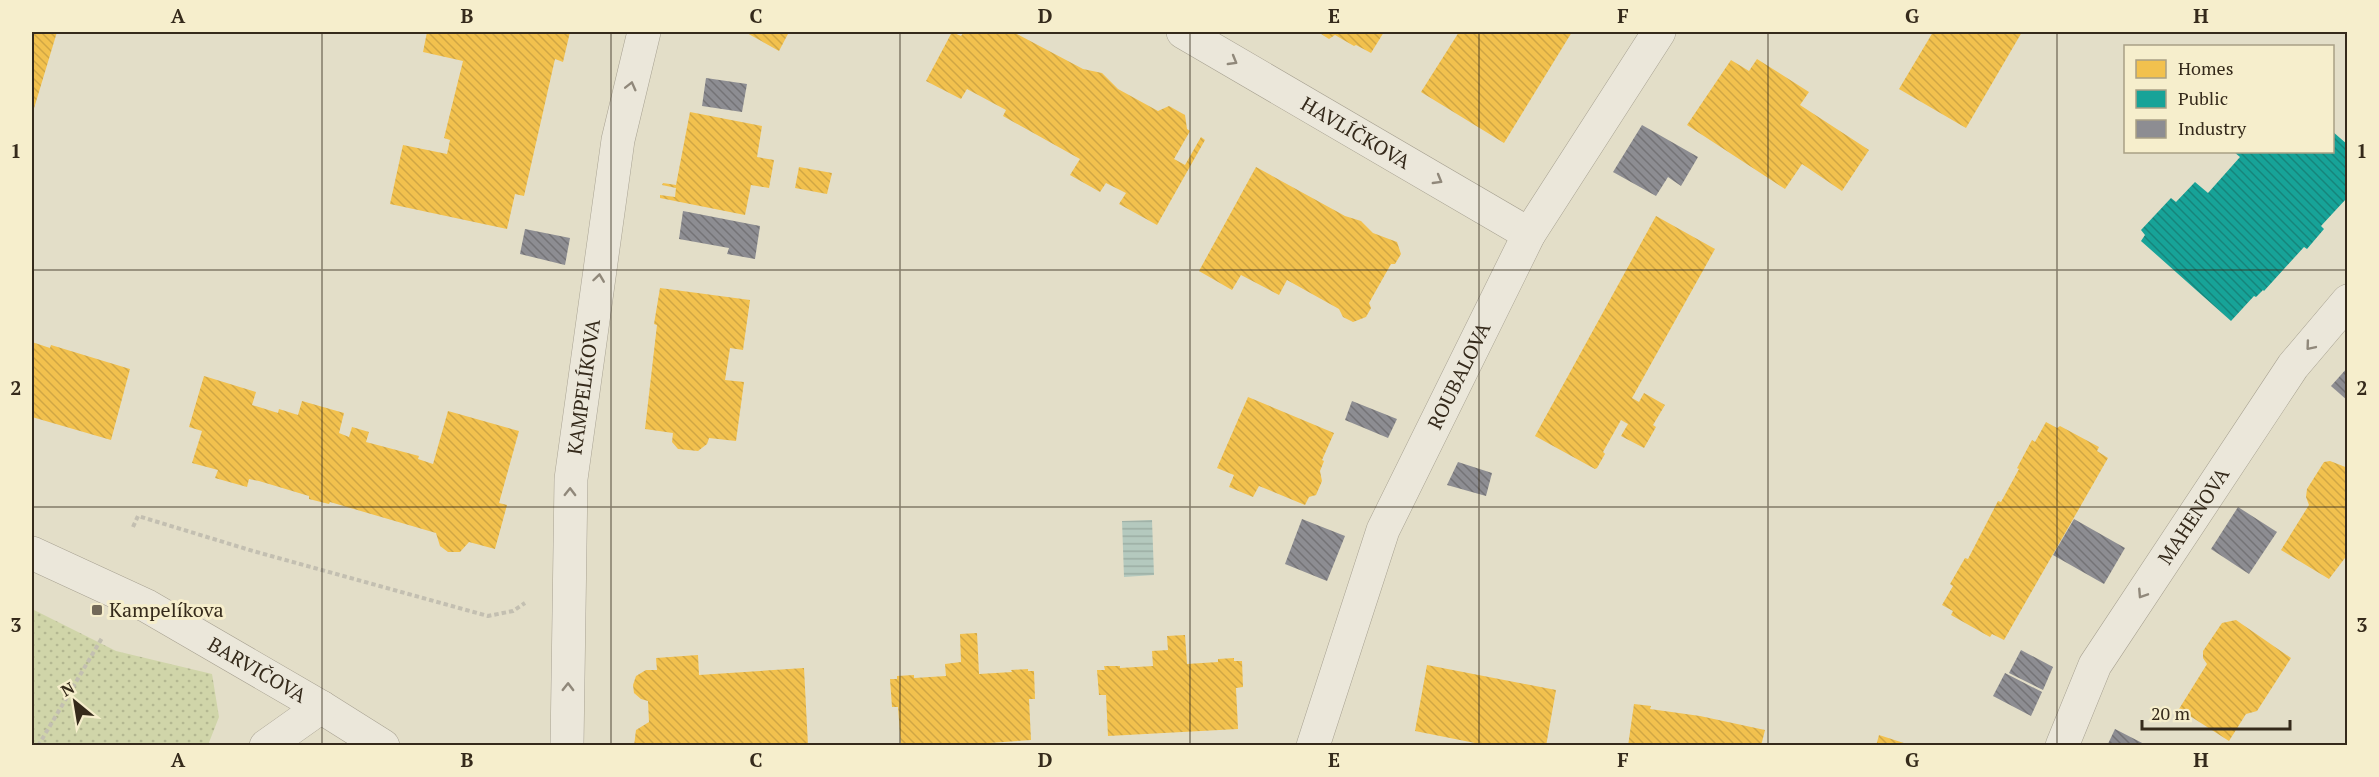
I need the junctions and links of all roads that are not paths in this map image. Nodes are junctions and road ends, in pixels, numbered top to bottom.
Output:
1 (644, 32) edge
2 (1183, 32) edge
3 (1659, 32) edge
4 (1529, 234) junction
5 (2348, 301) edge
6 (32, 553) edge
7 (321, 706) junction
8 (266, 746) edge
9 (383, 746) edge
10 (567, 746) edge
11 (1313, 746) edge
12 (2062, 746) edge

10 -> 1 street, KAMPELÍKOVA
2 -> 4 street, HAVLÍČKOVA
3 - 4 street, ROUBALOVA
4 - 11 street, ROUBALOVA
5 -> 12 street, MAHENOVA
6 - 7 street, BARVIČOVA
7 - 8 street
7 - 9 street, BARVIČOVA

